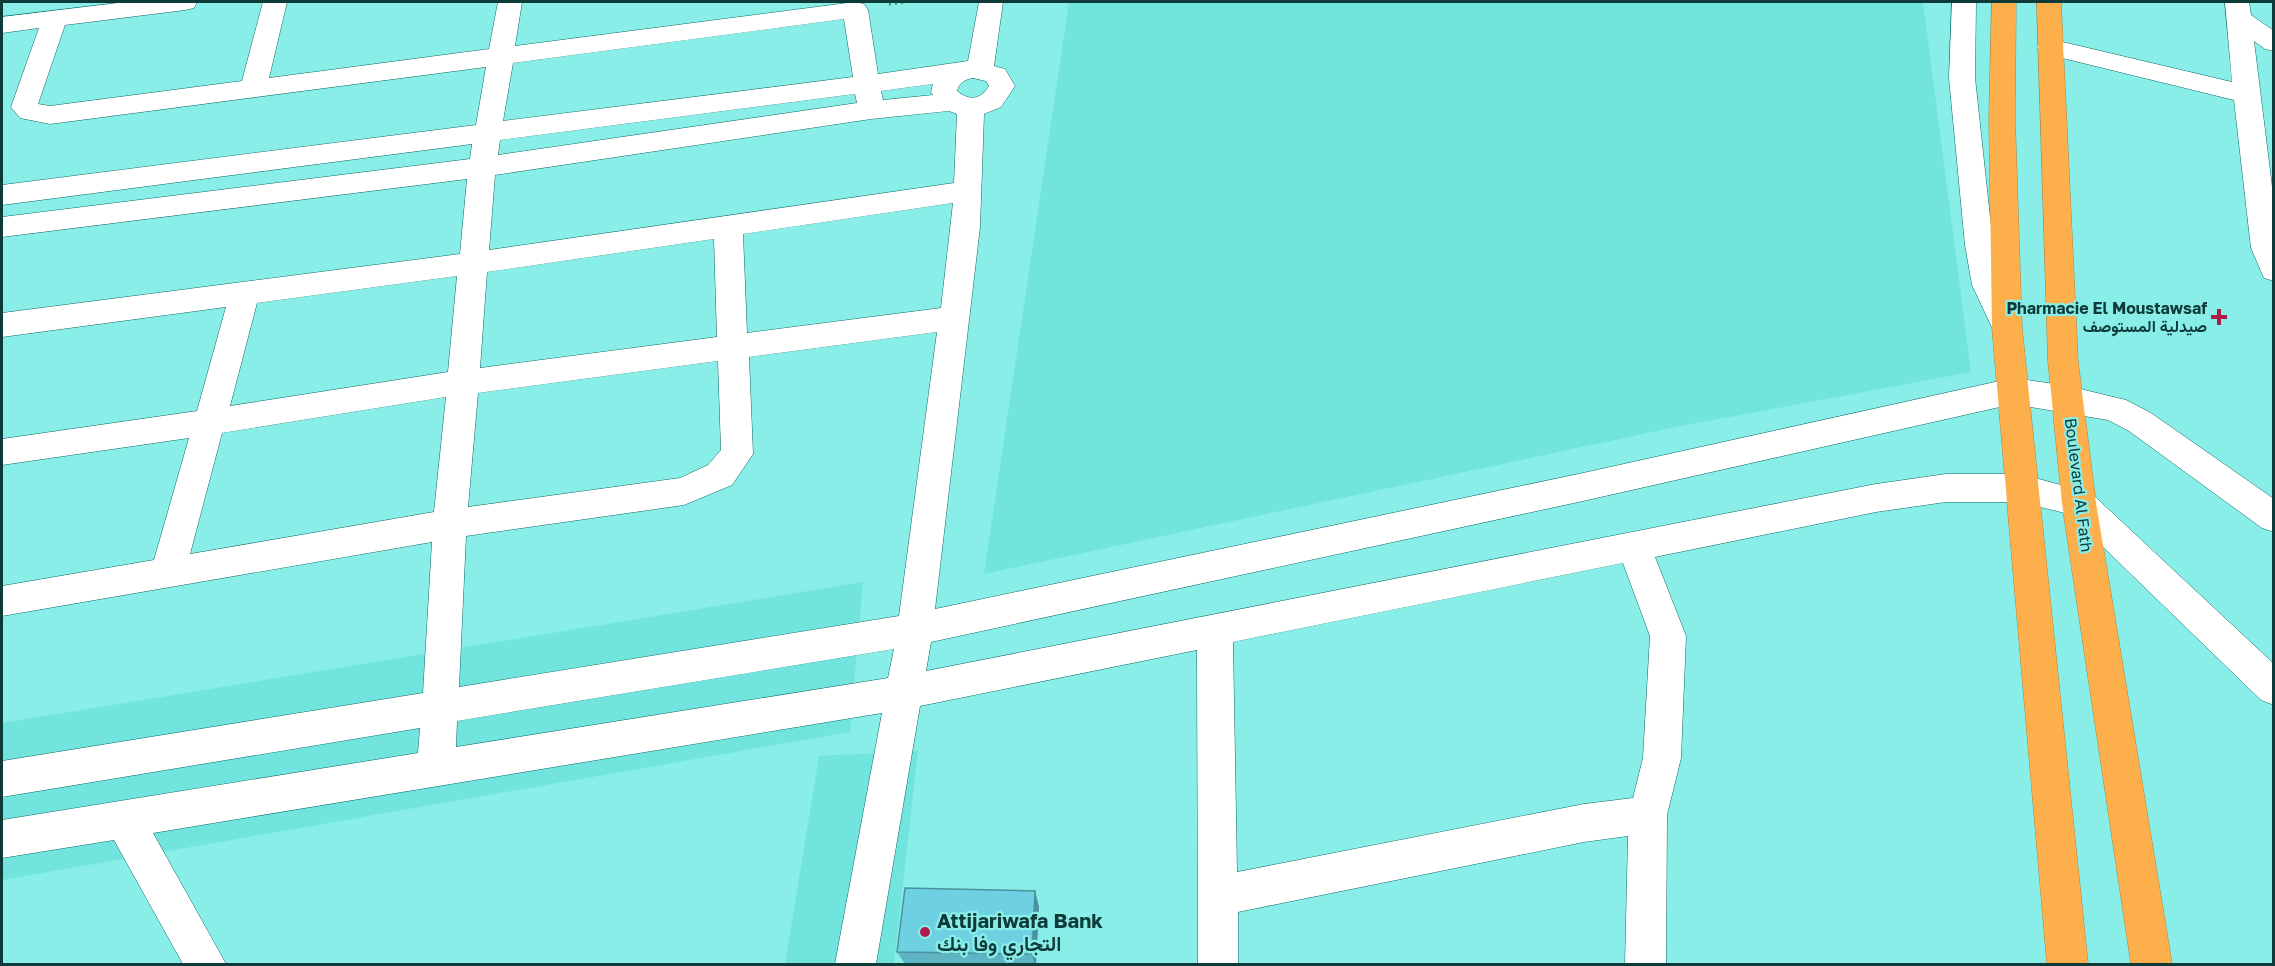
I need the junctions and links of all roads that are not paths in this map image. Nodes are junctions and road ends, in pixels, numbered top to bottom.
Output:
1 (185, 2) edge
2 (275, 2) edge
3 (510, 2) edge
4 (992, 2) edge
5 (1964, 2) edge
6 (2004, 2) edge
7 (2049, 2) edge
8 (157, 3) edge
9 (2238, 10) edge
10 (750, 12) edge
11 (55, 18) junction
12 (2, 25) edge
13 (2274, 43) edge
14 (2050, 47) junction
15 (502, 55) junction
16 (970, 70) junction
17 (253, 88) junction
18 (2247, 94) junction
19 (869, 97) junction
20 (961, 105) junction
21 (489, 133) junction
22 (482, 167) junction
23 (2264, 175) edge
24 (968, 190) junction
25 (2, 195) edge
26 (728, 226) junction
27 (2, 227) edge
28 (2271, 254) edge
29 (475, 263) junction
30 (245, 293) junction
31 (955, 318) junction
32 (2, 325) edge
33 (2007, 328) junction
34 (732, 348) junction
35 (464, 382) junction
36 (2013, 391) junction
37 (2068, 399) junction
38 (211, 422) junction
39 (2, 452) edge
40 (2020, 488) junction
41 (2079, 503) junction
42 (2274, 518) edge
43 (450, 524) junction
44 (1634, 547) junction
45 (168, 572) junction
46 (2, 601) edge
47 (915, 629) junction
48 (1215, 630) junction
49 (2274, 688) edge
50 (904, 692) junction
51 (440, 707) junction
52 (435, 770) junction
53 (2, 779) edge
54 (1648, 815) junction
55 (124, 819) junction
56 (2, 839) edge
57 (1218, 896) junction
58 (205, 964) edge
59 (856, 964) edge
60 (1218, 964) edge
61 (1646, 964) edge
62 (2068, 964) edge
63 (2152, 964) edge

1 - 8 street
2 - 17 street
3 - 15 street
4 - 16 street
5 - 33 street
6 - 33 highway
7 - 14 highway, Boulevard Al Fath
8 - 11 street
9 - 13 street
9 - 18 street
10 - 15 street
10 - 19 street
11 - 12 street
11 - 17 street
14 - 18 street
14 - 37 highway, Boulevard Al Fath
15 - 17 street
15 - 21 street
16 - 19 street
16 - 20 street
16 - 20 street
18 - 23 street
19 - 20 street
19 - 21 street
19 - 22 street
20 - 24 street
21 - 22 street
21 - 25 street
22 - 27 street
22 - 29 street
23 - 28 street
24 - 26 street
24 - 31 street
26 - 29 street
26 - 34 street
29 - 30 street
29 - 35 street
30 - 32 street
30 - 38 street
31 - 34 street
31 - 47 street
33 - 36 highway
34 - 35 street
34 - 43 street
35 - 38 street
35 - 43 street
36 - 37 street
36 - 40 highway
36 - 47 street
37 - 41 highway, Boulevard Al Fath
37 - 42 street
38 - 39 street
38 - 45 street
40 - 41 street
40 - 44 street
40 - 62 highway
41 - 49 street
41 - 63 highway, Boulevard Al Fath
43 - 45 street
43 - 51 street
44 - 48 street
44 - 54 street
45 - 46 street
47 - 50 street
47 - 51 street
48 - 50 street
48 - 57 street
50 - 52 street
50 - 59 street
51 - 52 street
51 - 53 street
52 - 55 street
54 - 57 street
54 - 61 street
55 - 56 street
55 - 58 street
57 - 60 street

